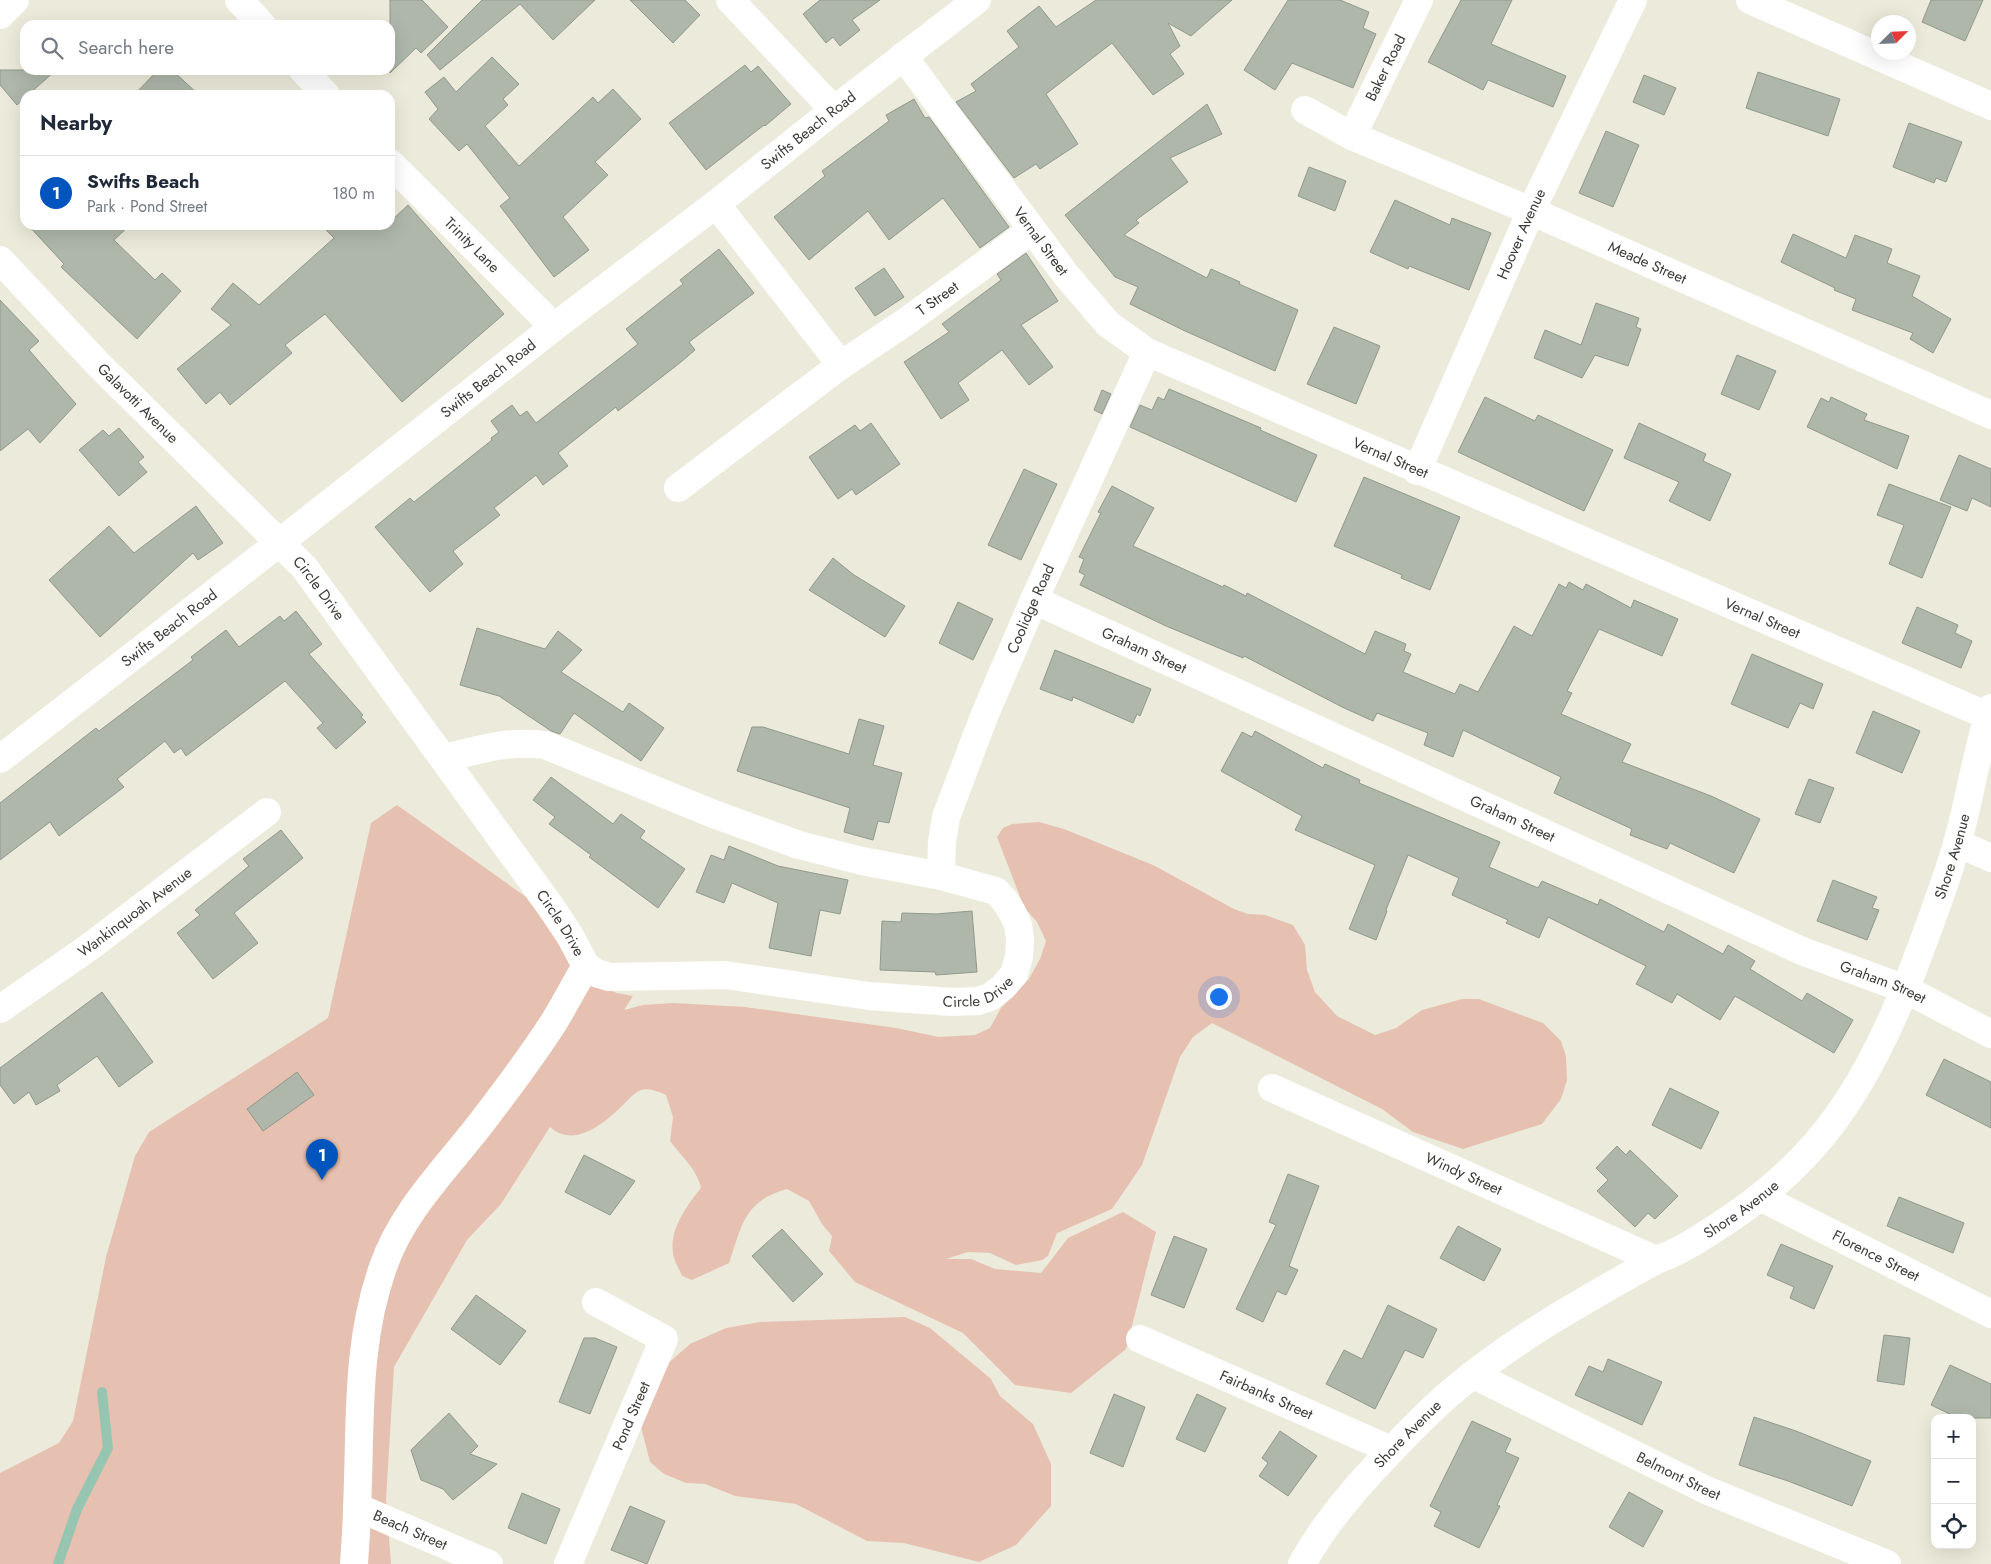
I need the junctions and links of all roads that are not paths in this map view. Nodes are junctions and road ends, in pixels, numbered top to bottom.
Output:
1 (15, 0) edge
2 (239, 0) edge
3 (730, 0) edge
4 (977, 0) edge
5 (1420, 0) edge
6 (1633, 0) edge
7 (1750, 0) edge
8 (0, 15) edge
9 (257, 20) edge
10 (904, 56) junction
11 (308, 75) edge
12 (321, 90) edge
13 (1991, 106) edge
14 (834, 110) junction
15 (1305, 110) dead end
16 (1352, 136) junction
17 (395, 168) edge
18 (716, 204) junction
19 (1531, 211) junction
20 (1032, 230) junction
21 (0, 260) edge
22 (554, 327) junction
23 (1147, 352) junction
24 (841, 365) junction
25 (1991, 414) edge
26 (1417, 471) junction
27 (678, 488) dead end
28 (279, 543) junction
29 (1034, 600) junction
30 (1990, 712) edge
31 (444, 758) junction
32 (0, 759) edge
33 (267, 812) dead end
34 (1957, 843) junction
35 (1991, 858) edge
36 (941, 876) junction
37 (586, 966) junction
38 (1905, 989) junction
39 (0, 1007) edge
40 (1991, 1034) edge
41 (1272, 1088) dead end
42 (1760, 1197) junction
43 (1656, 1260) junction
44 (596, 1302) dead end
45 (1991, 1314) edge
46 (1140, 1339) dead end
47 (1474, 1375) junction
48 (1391, 1450) junction
49 (358, 1507) junction
50 (354, 1564) edge
51 (489, 1564) edge
52 (568, 1564) edge
53 (1302, 1564) edge
54 (1887, 1564) edge

1 - 8 street
2 - 9 street
3 - 14 street
4 - 10 street, Swifts Beach Road
5 - 16 street, Baker Road
6 - 19 street, Hoover Avenue
7 - 13 street
10 - 14 street, Swifts Beach Road
10 - 20 street, Vernal Street
11 - 12 street
14 - 18 street, Swifts Beach Road
15 - 16 street, Meade Street
16 - 19 street, Meade Street
17 - 22 street, Trinity Lane
18 - 22 street, Swifts Beach Road
18 - 24 street
19 - 25 street, Meade Street
19 - 26 street, Hoover Avenue
20 - 23 street, Vernal Street
20 - 24 street, T Street
21 - 28 street, Galavotti Avenue
22 - 28 street, Swifts Beach Road
23 - 26 street, Vernal Street
23 - 29 street, Coolidge Road
24 - 27 street, T Street
26 - 30 street, Vernal Street
28 - 31 street, Circle Drive
28 - 32 street, Swifts Beach Road
29 - 36 street, Coolidge Road
29 - 38 street, Graham Street
30 - 34 street, Shore Avenue
31 - 36 street, Circle Drive
31 - 37 street, Circle Drive
33 - 39 street, Wankinquoah Avenue
34 - 35 street
34 - 38 street, Shore Avenue
36 - 37 street, Circle Drive
37 - 49 street
38 - 40 street, Graham Street
38 - 42 street, Shore Avenue
41 - 43 street, Windy Street
42 - 43 street, Shore Avenue
42 - 45 street, Florence Street
43 - 47 street, Shore Avenue
44 - 52 street, Pond Street
46 - 48 street, Fairbanks Street
47 - 48 street, Shore Avenue
47 - 54 street, Belmont Street
48 - 53 street, Shore Avenue
49 - 50 street
49 - 51 street, Beach Street

